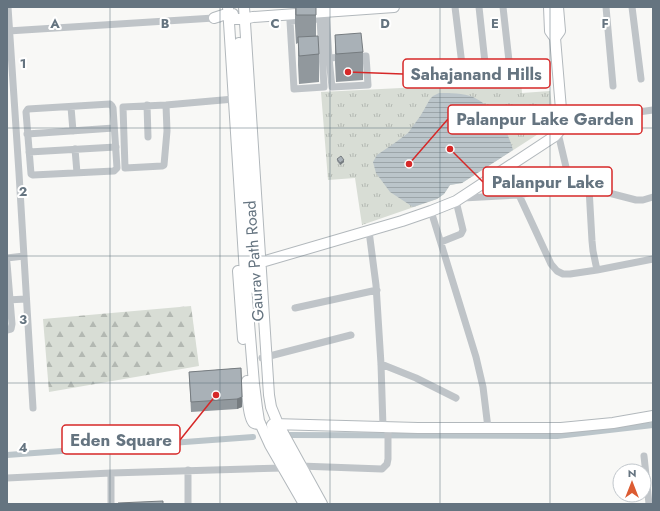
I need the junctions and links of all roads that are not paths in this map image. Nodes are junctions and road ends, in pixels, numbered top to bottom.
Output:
1 (8, 7) edge
2 (393, 7) edge
3 (454, 7) edge
4 (479, 7) edge
5 (504, 7) edge
6 (549, 7) edge
7 (558, 7) edge
8 (606, 7) edge
9 (632, 7) edge
10 (233, 14) edge
11 (322, 14) junction
12 (9, 31) edge
13 (555, 38) junction
14 (330, 58) junction
15 (510, 70) dead end
16 (486, 72) dead end
17 (463, 73) dead end
18 (641, 79) dead end
19 (613, 86) dead end
20 (231, 99) junction
21 (147, 105) junction
22 (166, 105) junction
23 (71, 107) junction
24 (653, 110) edge
25 (114, 128) junction
26 (73, 131) junction
27 (559, 131) junction
28 (28, 137) junction
29 (148, 137) dead end
30 (17, 141) junction
31 (116, 147) junction
32 (18, 149) junction
33 (75, 149) junction
34 (29, 150) junction
35 (19, 173) junction
36 (30, 173) junction
37 (77, 173) junction
38 (570, 184) junction
39 (589, 188) junction
40 (519, 195) junction
41 (653, 197) edge
42 (459, 200) junction
43 (431, 211) junction
44 (369, 231) junction
45 (441, 242) junction
46 (24, 256) junction
47 (7, 258) edge
48 (653, 259) edge
49 (7, 263) edge
50 (253, 265) junction
51 (597, 270) junction
52 (377, 290) junction
53 (26, 299) junction
54 (8, 300) edge
55 (295, 308) dead end
56 (7, 330) edge
57 (351, 335) dead end
58 (264, 358) junction
59 (381, 364) junction
60 (456, 398) dead end
61 (33, 408) dead end
62 (653, 416) edge
63 (258, 424) junction
64 (488, 428) junction
65 (386, 429) junction
66 (273, 434) junction
67 (644, 456) dead end
68 (300, 466) junction
69 (280, 468) junction
70 (188, 470) junction
71 (111, 472) junction
72 (7, 478) edge
73 (111, 504) edge
74 (188, 504) edge
75 (296, 504) edge
76 (304, 504) edge
77 (314, 504) edge
78 (322, 504) edge
79 (649, 504) edge

1 - 12 street
2 - 11 street
3 - 17 street
4 - 16 street
5 - 15 street
6 - 13 street
7 - 13 street
8 - 19 street
9 - 18 street
10 - 11 street
10 - 12 street
10 - 20 street, Gaurav Path Road
10 - 50 street, Gaurav Path Road
11 - 11 street
11 - 14 street
12 - 30 street
13 - 27 street
14 - 14 street
20 - 22 street
20 - 50 street, Gaurav Path Road
20 - 63 street
21 - 22 street
21 - 22 street
21 - 29 street
23 - 25 street
23 - 26 street
23 - 28 street
24 - 27 street
25 - 26 street
25 - 31 street
26 - 28 street
27 - 38 street
27 - 42 street
28 - 30 street
28 - 34 street
30 - 32 street
31 - 33 street
31 - 37 street
32 - 34 street
32 - 35 street
33 - 34 street
33 - 37 street
34 - 36 street
35 - 36 street
35 - 46 street
36 - 37 street
38 - 39 street
38 - 40 street
39 - 41 street
39 - 51 street
40 - 42 street
40 - 51 street
42 - 43 street
42 - 45 street
43 - 44 street
43 - 45 street
44 - 50 street
44 - 52 street
45 - 64 street
46 - 47 street
46 - 53 street
48 - 51 street
49 - 54 street
50 - 58 street, Gaurav Path Road
50 - 63 street, Gaurav Path Road
52 - 55 street
52 - 59 street
53 - 54 street
53 - 61 street
54 - 56 street
57 - 58 street
58 - 66 street, Gaurav Path Road
59 - 60 street
59 - 65 street
62 - 64 street
63 - 66 street, Gaurav Path Road
63 - 69 street
64 - 65 street
65 - 66 street
65 - 68 street
66 - 68 street
66 - 69 street, Gaurav Path Road
66 - 77 street, Gaurav Path Road
67 - 79 street
68 - 78 street
69 - 70 street
69 - 75 street
69 - 76 street, Gaurav Path Road
70 - 71 street
70 - 74 street
71 - 72 street
71 - 73 street

